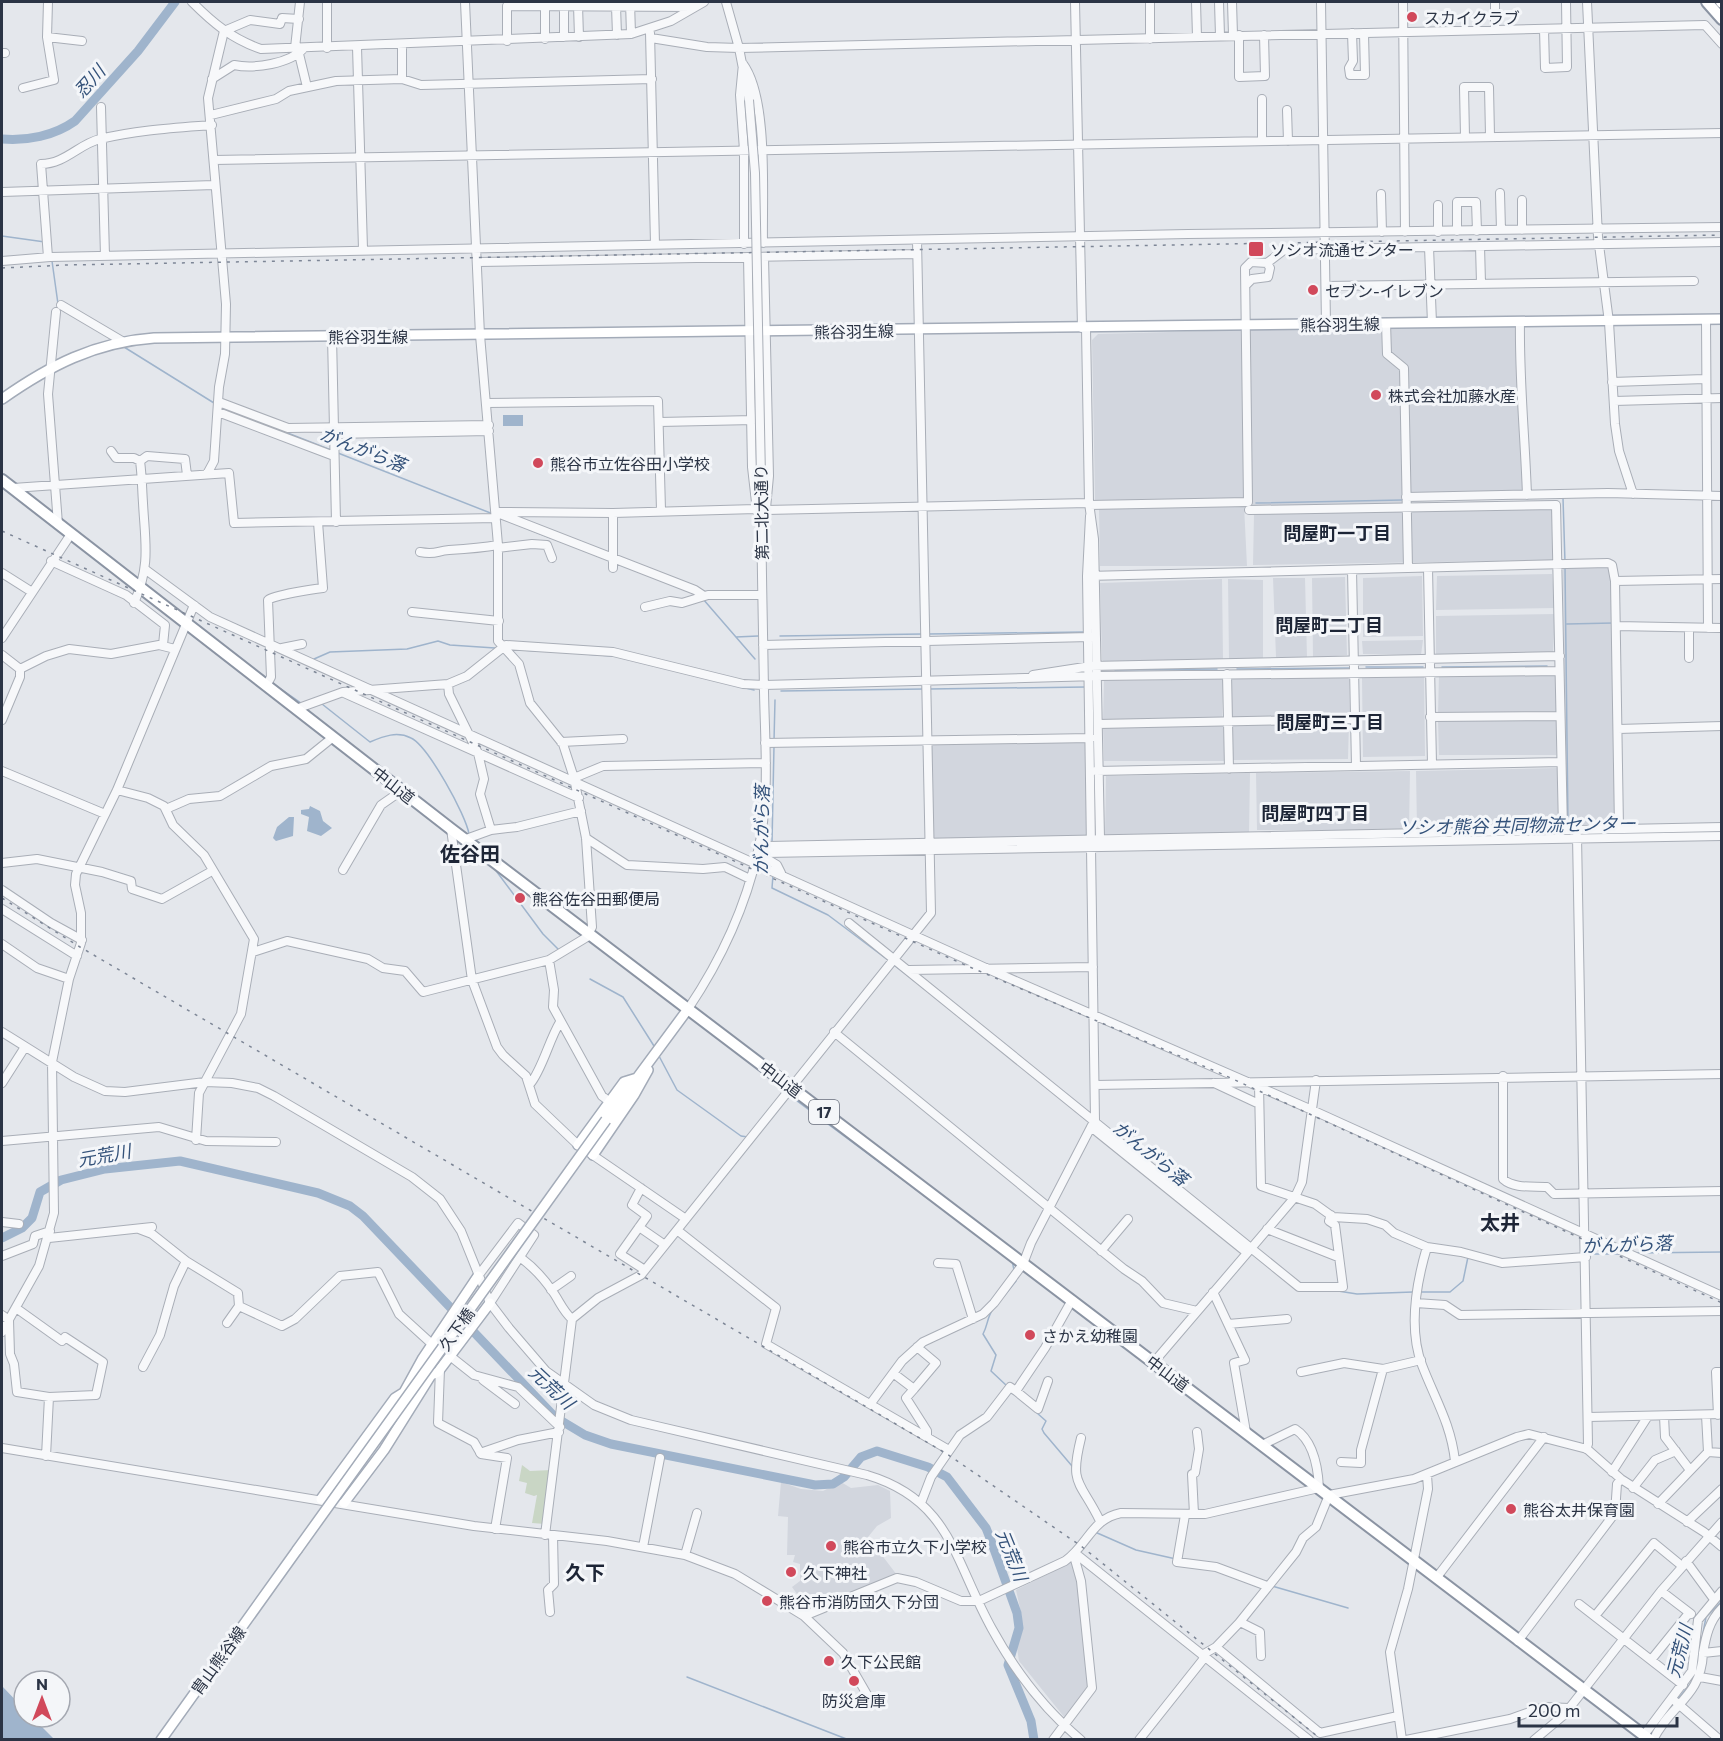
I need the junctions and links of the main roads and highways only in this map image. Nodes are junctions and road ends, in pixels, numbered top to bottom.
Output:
1 (1707, 2) edge
2 (1722, 19) edge
3 (1722, 319) edge
4 (2, 399) edge
5 (2, 480) edge
6 (688, 1009) junction
7 (658, 1049) junction
8 (637, 1078) junction
9 (578, 1145) road end
10 (593, 1155) road end
11 (543, 1208) junction
12 (478, 1276) road end
13 (490, 1303) road end
14 (436, 1369) junction
15 (417, 1372) junction
16 (404, 1393) junction
17 (418, 1395) junction
18 (400, 1407) junction
19 (321, 1499) road end
20 (344, 1503) road end
21 (297, 1550) junction
22 (275, 1581) joint
23 (1649, 1738) edge
24 (161, 1740) edge

1 - 2 highway
3 - 4 main road, 熊谷羽生線
5 - 6 highway, 中山道 / 17
6 - 7 main road
6 - 23 highway, 中山道 / 17
7 - 8 main road, 久下橋
7 - 10 main road
8 - 9 main road
8 - 11 main road, 久下橋, bridge
11 - 14 main road, bridge
11 - 15 main road, bridge
11 - 21 main road, 久下橋, bridge
12 - 15 main road
13 - 14 main road
14 - 17 main road
15 - 16 main road
16 - 18 main road
16 - 19 main road
17 - 18 main road
17 - 20 main road
18 - 21 main road, bridge
21 - 22 main road, 久下橋
22 - 24 main road, 胄山熊谷線

